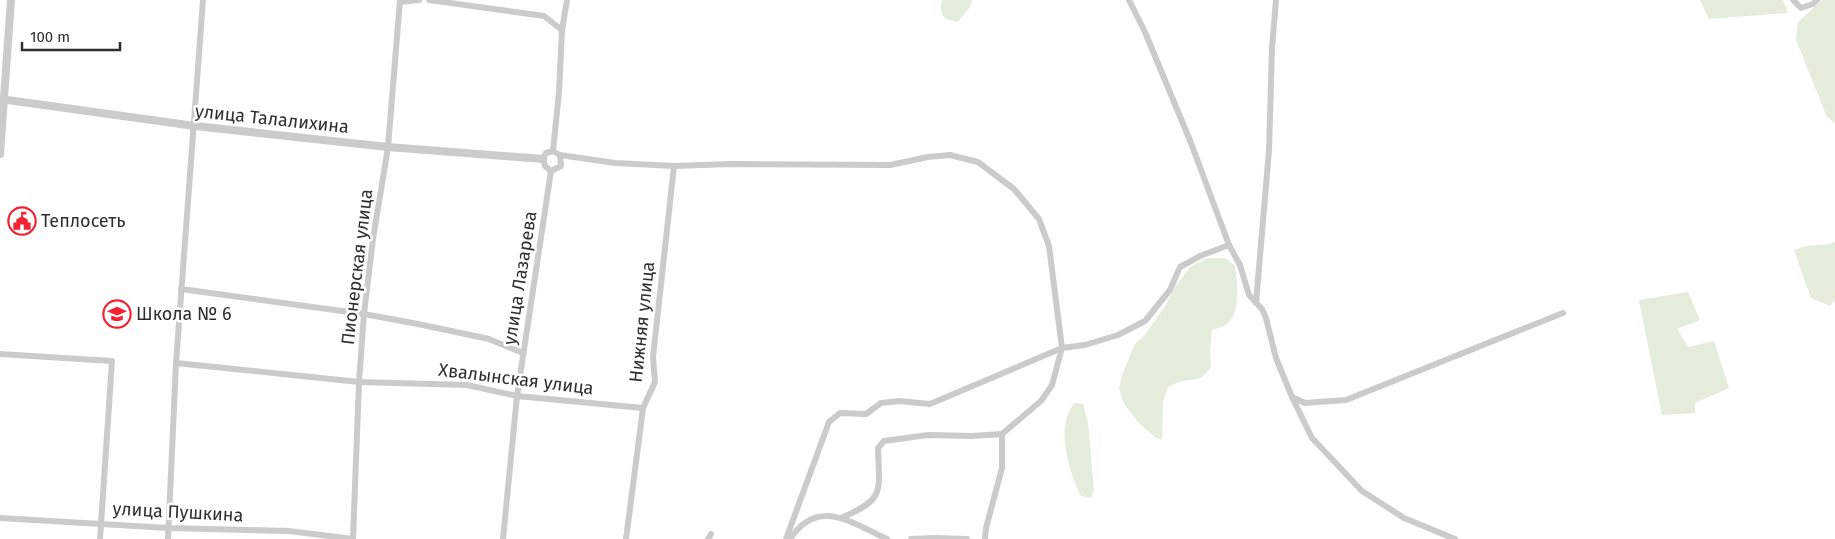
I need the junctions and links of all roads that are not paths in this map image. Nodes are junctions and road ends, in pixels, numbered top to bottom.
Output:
1 (11, 0) edge
2 (203, 0) edge
3 (419, 0) edge
4 (429, 0) edge
5 (567, 0) edge
6 (1129, 0) edge
7 (1276, 0) edge
8 (1793, 0) edge
9 (400, 1) edge
10 (1815, 2) edge
11 (562, 30) junction
12 (2, 99) edge
13 (194, 126) junction
14 (388, 147) junction
15 (553, 151) junction
16 (0, 154) edge
17 (560, 154) junction
18 (543, 159) junction
19 (674, 166) junction
20 (551, 170) junction
21 (1229, 245) junction
22 (181, 289) junction
23 (1256, 302) junction
24 (1563, 313) dead end
25 (364, 314) junction
26 (1062, 348) junction
27 (523, 353) junction
28 (0, 354) edge
29 (176, 363) junction
30 (359, 382) junction
31 (517, 396) junction
32 (1292, 397) junction
33 (643, 408) junction
34 (1002, 434) junction
35 (0, 518) edge
36 (841, 518) junction
37 (102, 523) junction
38 (169, 528) junction
39 (100, 539) edge
40 (168, 539) edge
41 (353, 539) edge
42 (503, 539) edge
43 (626, 539) edge
44 (786, 539) edge
45 (790, 539) edge
46 (887, 539) edge
47 (911, 539) edge
48 (967, 539) edge
49 (985, 539) edge
50 (1455, 539) edge

1 - 12 street
2 - 13 street
3 - 9 street
4 - 11 street
5 - 11 street
6 - 21 street
7 - 23 street
8 - 10 street
9 - 14 street, Пионерская улица
11 - 15 street
12 - 13 street, улица Талалихина
12 - 16 street
13 - 14 street, улица Талалихина
13 - 22 street
14 - 18 street, улица Талалихина
14 - 25 street, Пионерская улица
15 - 17 street
15 - 18 street
17 - 19 street
17 - 20 street
18 - 20 street
19 - 26 street
19 - 33 street, Нижняя улица
20 - 27 street, улица Лазарева
21 - 23 street
21 - 26 street
22 - 25 street
22 - 29 street
23 - 32 street
24 - 32 street
25 - 27 street
25 - 30 street, Пионерская улица
26 - 34 street
26 - 44 street
27 - 31 street, улица Лазарева
28 - 37 street
29 - 30 street, Хвалынская улица
29 - 38 street
30 - 31 street, Хвалынская улица
30 - 41 street, Пионерская улица
31 - 33 street, Хвалынская улица
31 - 42 street, улица Лазарева
32 - 50 street
33 - 43 street, Нижняя улица
34 - 36 street
34 - 49 street
35 - 37 street, улица Пушкина
36 - 45 street
36 - 46 street
37 - 38 street, улица Пушкина
37 - 39 street
38 - 40 street
38 - 41 street, улица Пушкина
47 - 48 street

